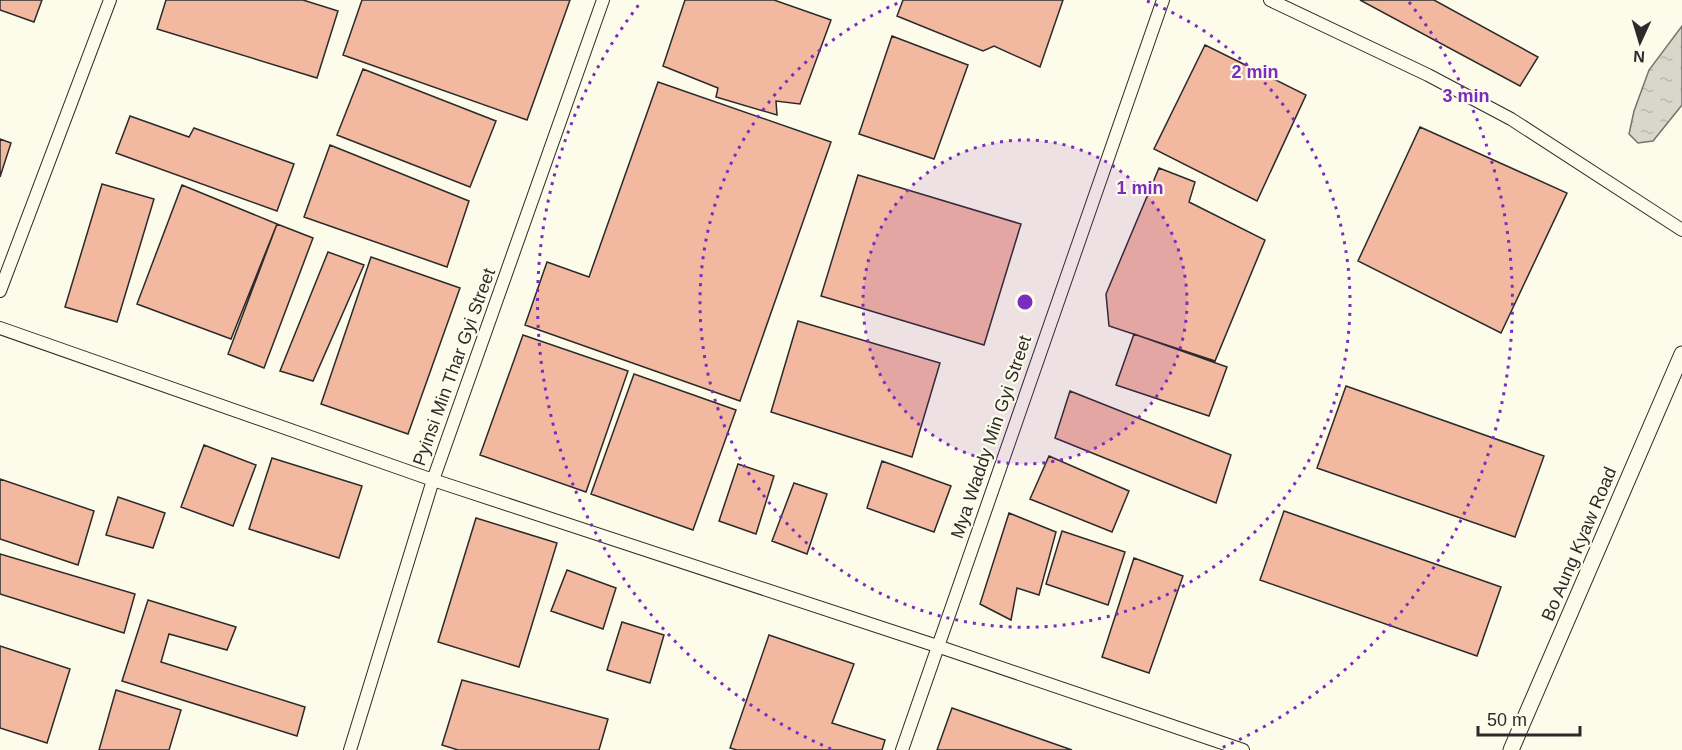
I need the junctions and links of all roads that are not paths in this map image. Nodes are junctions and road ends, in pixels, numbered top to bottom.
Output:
1 (110, 0) edge
2 (603, 0) edge
3 (1163, 0) edge
4 (1270, 0) edge
5 (1682, 230) edge
6 (0, 291) edge
7 (0, 328) edge
8 (1682, 354) edge
9 (433, 480) junction
10 (937, 646) junction
11 (350, 750) edge
12 (902, 750) edge
13 (1243, 750) edge
14 (1512, 750) edge

1 - 6 street
2 - 9 street, Pyinsi Min Thar Gyi Street
3 - 10 street, Mya Waddy Min Gyi Street
4 - 5 street
7 - 9 street
8 - 14 street, Bo Aung Kyaw Road
9 - 10 street
9 - 11 street, Pyinsi Min Thar Gyi Street
10 - 12 street, Mya Waddy Min Gyi Street
10 - 13 street

